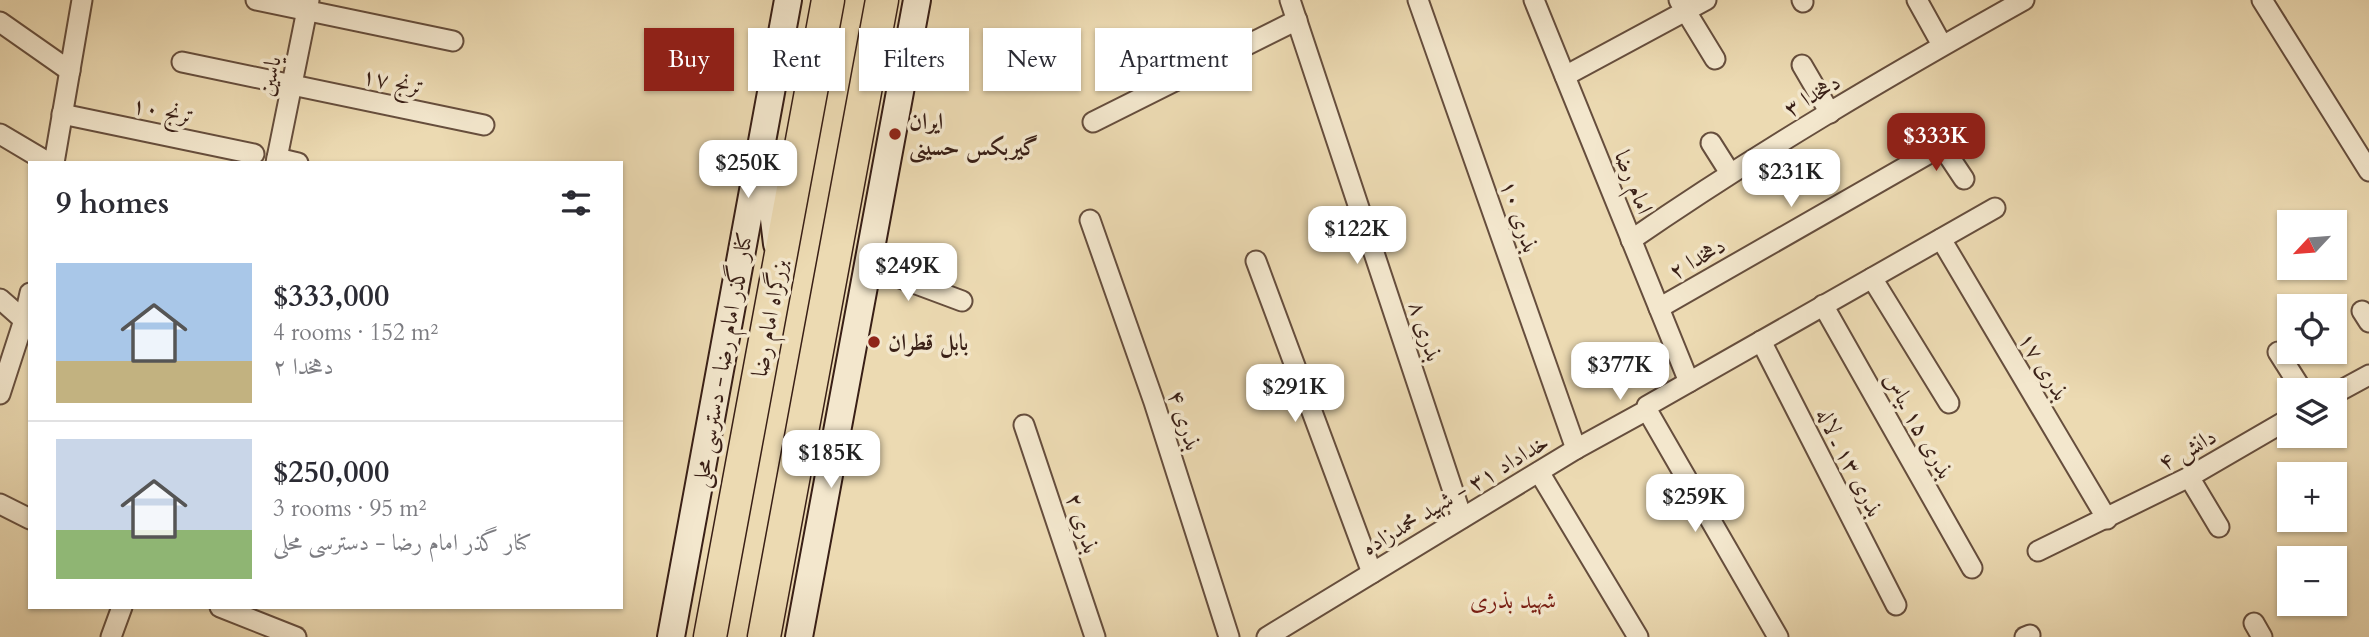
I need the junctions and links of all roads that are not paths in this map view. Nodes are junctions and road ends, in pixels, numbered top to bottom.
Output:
1 (82, 0) edge
2 (256, 0) edge
3 (788, 0) edge
4 (828, 0) edge
5 (882, 0) edge
6 (903, 0) edge
7 (917, 0) edge
8 (1290, 0) edge
9 (1418, 0) edge
10 (1534, 0) edge
11 (1706, 0) edge
12 (1917, 0) edge
13 (2024, 0) edge
14 (2262, 0) edge
15 (308, 5) edge
16 (1682, 6) edge
17 (1297, 20) junction
18 (0, 22) edge
19 (910, 28) edge
20 (912, 28) edge
21 (453, 41) dead end
22 (1942, 46) junction
23 (1716, 59) dead end
24 (182, 62) dead end
25 (1802, 65) dead end
26 (70, 71) junction
27 (1565, 76) junction
28 (292, 85) junction
29 (900, 91) edge
30 (1830, 113) junction
31 (62, 114) junction
32 (1093, 122) dead end
33 (484, 125) dead end
34 (764, 131) junction
35 (0, 134) edge
36 (1711, 143) dead end
37 (254, 153) dead end
38 (47, 161) edge
39 (51, 161) edge
40 (276, 161) edge
41 (2369, 171) edge
42 (1730, 173) junction
43 (1964, 179) dead end
44 (1995, 208) dead end
45 (1090, 220) dead end
46 (1941, 239) junction
47 (1631, 240) junction
48 (1256, 261) dead end
49 (779, 263) junction
50 (868, 266) junction
51 (1872, 278) junction
52 (0, 299) edge
53 (28, 302) edge
54 (962, 302) dead end
55 (1823, 305) junction
56 (1659, 308) junction
57 (24, 320) junction
58 (1761, 341) junction
59 (2368, 376) edge
60 (1689, 382) junction
61 (2347, 387) edge
62 (0, 394) edge
63 (1949, 403) dead end
64 (1647, 411) junction
65 (1024, 425) dead end
66 (2277, 426) edge
67 (836, 436) junction
68 (1576, 449) junction
69 (1539, 472) junction
70 (2189, 477) junction
71 (0, 504) edge
72 (28, 518) edge
73 (1462, 519) junction
74 (2107, 519) junction
75 (786, 520) junction
76 (2219, 527) dead end
77 (2038, 551) dead end
78 (1972, 568) dead end
79 (1372, 573) junction
80 (1896, 605) dead end
81 (121, 609) edge
82 (225, 609) edge
83 (1294, 630) edge
84 (111, 637) edge
85 (296, 637) edge
86 (671, 637) edge
87 (710, 637) edge
88 (764, 637) edge
89 (799, 637) edge
90 (1095, 637) edge
91 (1228, 637) edge
92 (1267, 637) edge
93 (1638, 637) edge
94 (1778, 637) edge

1 - 26 street
2 - 15 street
3 - 34 main road, کنار گذر امام رضا - دسترسی محلی
4 - 49 highway, بزرگراه امام رضا
5 - 75 highway
6 - 19 main road
7 - 20 main road
8 - 17 street, بذری ۸
9 - 68 street, بذری ۱۰
10 - 27 street, امام رضا
11 - 16 street
12 - 22 street
13 - 22 street, دهخدا ۳
14 - 41 street
15 - 21 street
15 - 28 street, یاسین
16 - 23 street
16 - 27 street
17 - 32 street
17 - 73 street, بذری ۸
18 - 26 street
22 - 30 street, دهخدا ۳
24 - 28 street, ترنج ۱۷
25 - 30 street
26 - 31 street
27 - 47 street, امام رضا
28 - 33 street, ترنج ۱۷
28 - 40 street, یاسین
29 - 50 main road
30 - 42 street, دهخدا ۳
31 - 37 street, ترنج ۱۰
31 - 39 street
34 - 49 main road
34 - 86 main road, کنار گذر امام رضا - دسترسی محلی
35 - 38 street
36 - 42 street
42 - 47 street, دهخدا ۳
43 - 56 street, دهخدا ۲
44 - 46 street, خداداد ۳۱ - شهید محمدزاده
45 - 91 street, بذری ۴
46 - 51 street, خداداد ۳۱ - شهید محمدزاده
46 - 74 street, بذری ۱۷
47 - 56 street, امام رضا
48 - 79 street
49 - 87 highway, بزرگراه امام رضا
50 - 54 street
50 - 67 main road
51 - 55 street, خداداد ۳۱ - شهید محمدزاده
51 - 63 street
52 - 57 street
53 - 57 street
55 - 58 street, خداداد ۳۱ - شهید محمدزاده
55 - 78 street, بذری ۱۵ ـ‌یاس
56 - 60 street, امام رضا
57 - 62 street
58 - 60 street, خداداد ۳۱ - شهید محمدزاده
58 - 80 street, بذری ۱۳ ـ لاله
59 - 61 street
60 - 64 street, خداداد ۳۱ - شهید محمدزاده
64 - 68 street, خداداد ۳۱ - شهید محمدزاده
64 - 94 street
65 - 90 street, بذری ۲
66 - 70 street, دانش ۴
67 - 75 main road
67 - 89 main road
68 - 69 street, خداداد ۳۱ - شهید محمدزاده
69 - 73 street, خداداد ۳۱ - شهید محمدزاده
69 - 93 street
70 - 74 street, دانش ۴
70 - 76 street
71 - 72 street
73 - 79 street, خداداد ۳۱ - شهید محمدزاده
74 - 77 street, دانش ۴
75 - 88 highway
79 - 83 street, خداداد ۳۱ - شهید محمدزاده
81 - 84 street
82 - 85 street
83 - 92 street, خداداد ۳۱ - شهید محمدزاده

